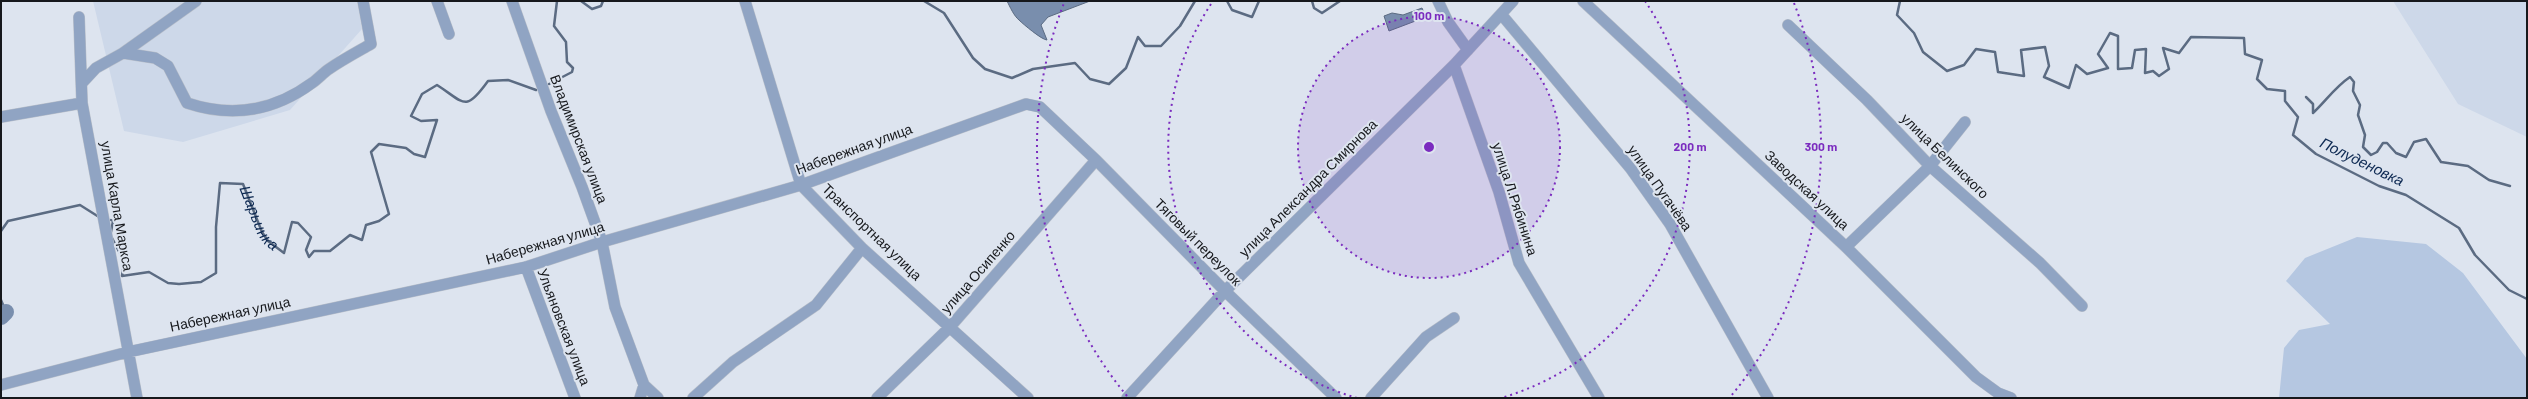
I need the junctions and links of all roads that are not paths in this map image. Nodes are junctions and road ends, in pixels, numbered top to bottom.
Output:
1 (196, 1) edge
2 (364, 1) edge
3 (437, 1) edge
4 (512, 1) edge
5 (745, 1) edge
6 (1438, 1) edge
7 (1513, 1) edge
8 (1583, 1) edge
9 (1501, 14) junction
10 (79, 17) dead end
11 (1788, 25) dead end
12 (449, 34) dead end
13 (1468, 50) junction
14 (123, 53) junction
15 (1454, 65) junction
16 (82, 83) junction
17 (82, 103) junction
18 (1040, 107) joint
19 (1, 117) edge
20 (1965, 122) dead end
21 (1096, 160) junction
22 (1930, 166) junction
23 (802, 185) junction
24 (602, 242) junction
25 (1846, 247) junction
26 (862, 248) junction
27 (526, 267) junction
28 (1226, 291) junction
29 (2082, 306) dead end
30 (1454, 318) dead end
31 (950, 327) junction
32 (128, 352) junction
33 (1, 385) edge
34 (644, 385) junction
35 (137, 398) edge
36 (575, 398) edge
37 (640, 398) edge
38 (658, 398) edge
39 (693, 398) edge
40 (877, 398) edge
41 (1028, 398) edge
42 (1127, 398) edge
43 (1336, 398) edge
44 (1371, 398) edge
45 (1599, 398) edge
46 (1768, 398) edge
47 (2011, 398) edge

1 - 14 street
2 - 14 street
3 - 12 street
4 - 24 street, Владимирская улица
5 - 23 street, Транспортная улица
6 - 13 street
7 - 9 street, улица Александра Смирнова
8 - 25 street, Заводская улица
9 - 13 street, улица Александра Смирнова
9 - 46 street, улица Пугачёва
10 - 16 street, улица Карла Маркса
11 - 22 street, улица Белинского
13 - 15 street, улица Александра Смирнова
14 - 16 street
15 - 28 street, улица Александра Смирнова
15 - 45 street, улица Л.Рябинина
16 - 17 street, улица Карла Маркса
17 - 19 street
17 - 32 street, улица Карла Маркса
18 - 21 street, Тяговый переулок
18 - 23 street, Набережная улица
20 - 22 street
21 - 28 street, Тяговый переулок
21 - 31 street, улица Осипенко
22 - 25 street
22 - 29 street, улица Белинского
23 - 24 street, Набережная улица
23 - 26 street, Транспортная улица
24 - 27 street, Набережная улица
24 - 34 street, Владимирская улица
25 - 47 street, Заводская улица
26 - 31 street, Транспортная улица
26 - 39 street
27 - 32 street, Набережная улица
27 - 36 street, Ульяновская улица
28 - 42 street, улица Александра Смирнова
28 - 43 street, Тяговый переулок
30 - 44 street
31 - 40 street, улица Осипенко
31 - 41 street, Транспортная улица
32 - 33 street, Набережная улица
32 - 35 street, улица Карла Маркса
34 - 37 street
34 - 38 street, Владимирская улица

